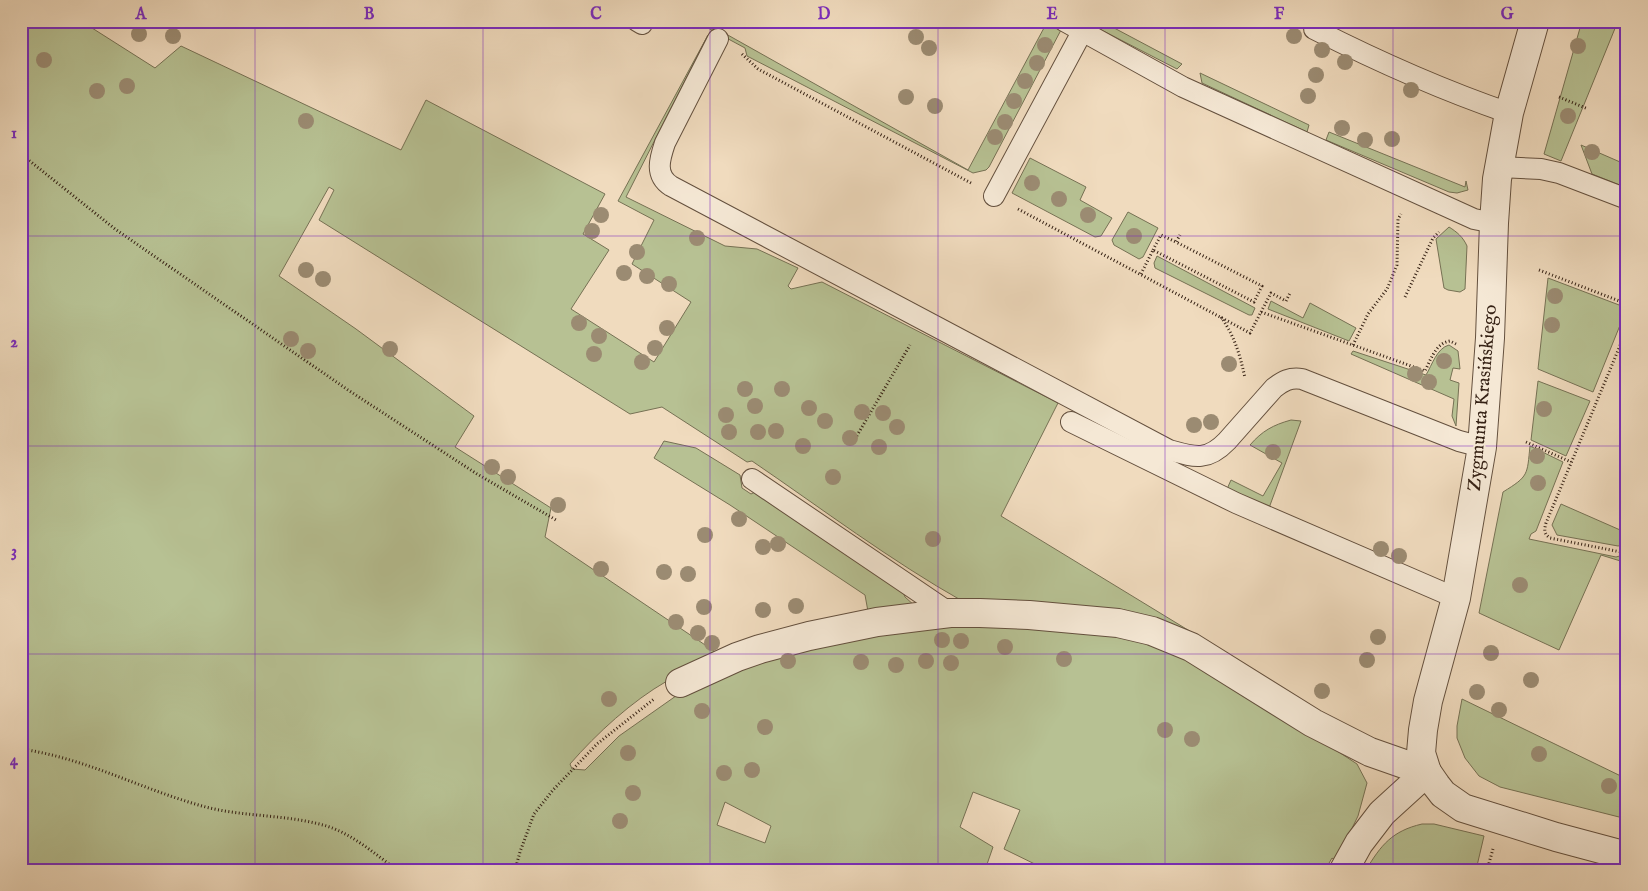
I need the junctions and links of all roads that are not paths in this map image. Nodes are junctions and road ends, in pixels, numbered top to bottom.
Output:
1 (1064, 21) edge
2 (1535, 21) edge
3 (1314, 29) dead end
4 (1082, 32) junction
5 (718, 39) road end
6 (1509, 113) junction
7 (1499, 167) junction
8 (994, 196) road end
9 (1627, 199) edge
10 (1494, 223) junction
11 (1071, 422) dead end
12 (1482, 447) junction
13 (752, 479) dead end
14 (1456, 598) junction
15 (950, 613) junction
16 (680, 683) road end
17 (1427, 772) junction
18 (1627, 856) edge
19 (1344, 870) edge

1 - 4 lane
2 - 6 street, Zygmunta Krasińskiego
3 - 6 lane
4 - 8 lane
4 - 10 lane
5 - 12 lane
6 - 7 street, Zygmunta Krasińskiego
7 - 9 lane
7 - 10 street, Zygmunta Krasińskiego
10 - 12 street, Zygmunta Krasińskiego
11 - 14 lane
12 - 14 street, Zygmunta Krasińskiego
13 - 15 lane
14 - 17 street, Zygmunta Krasińskiego
15 - 16 street
15 - 17 street
17 - 18 street
17 - 19 street

